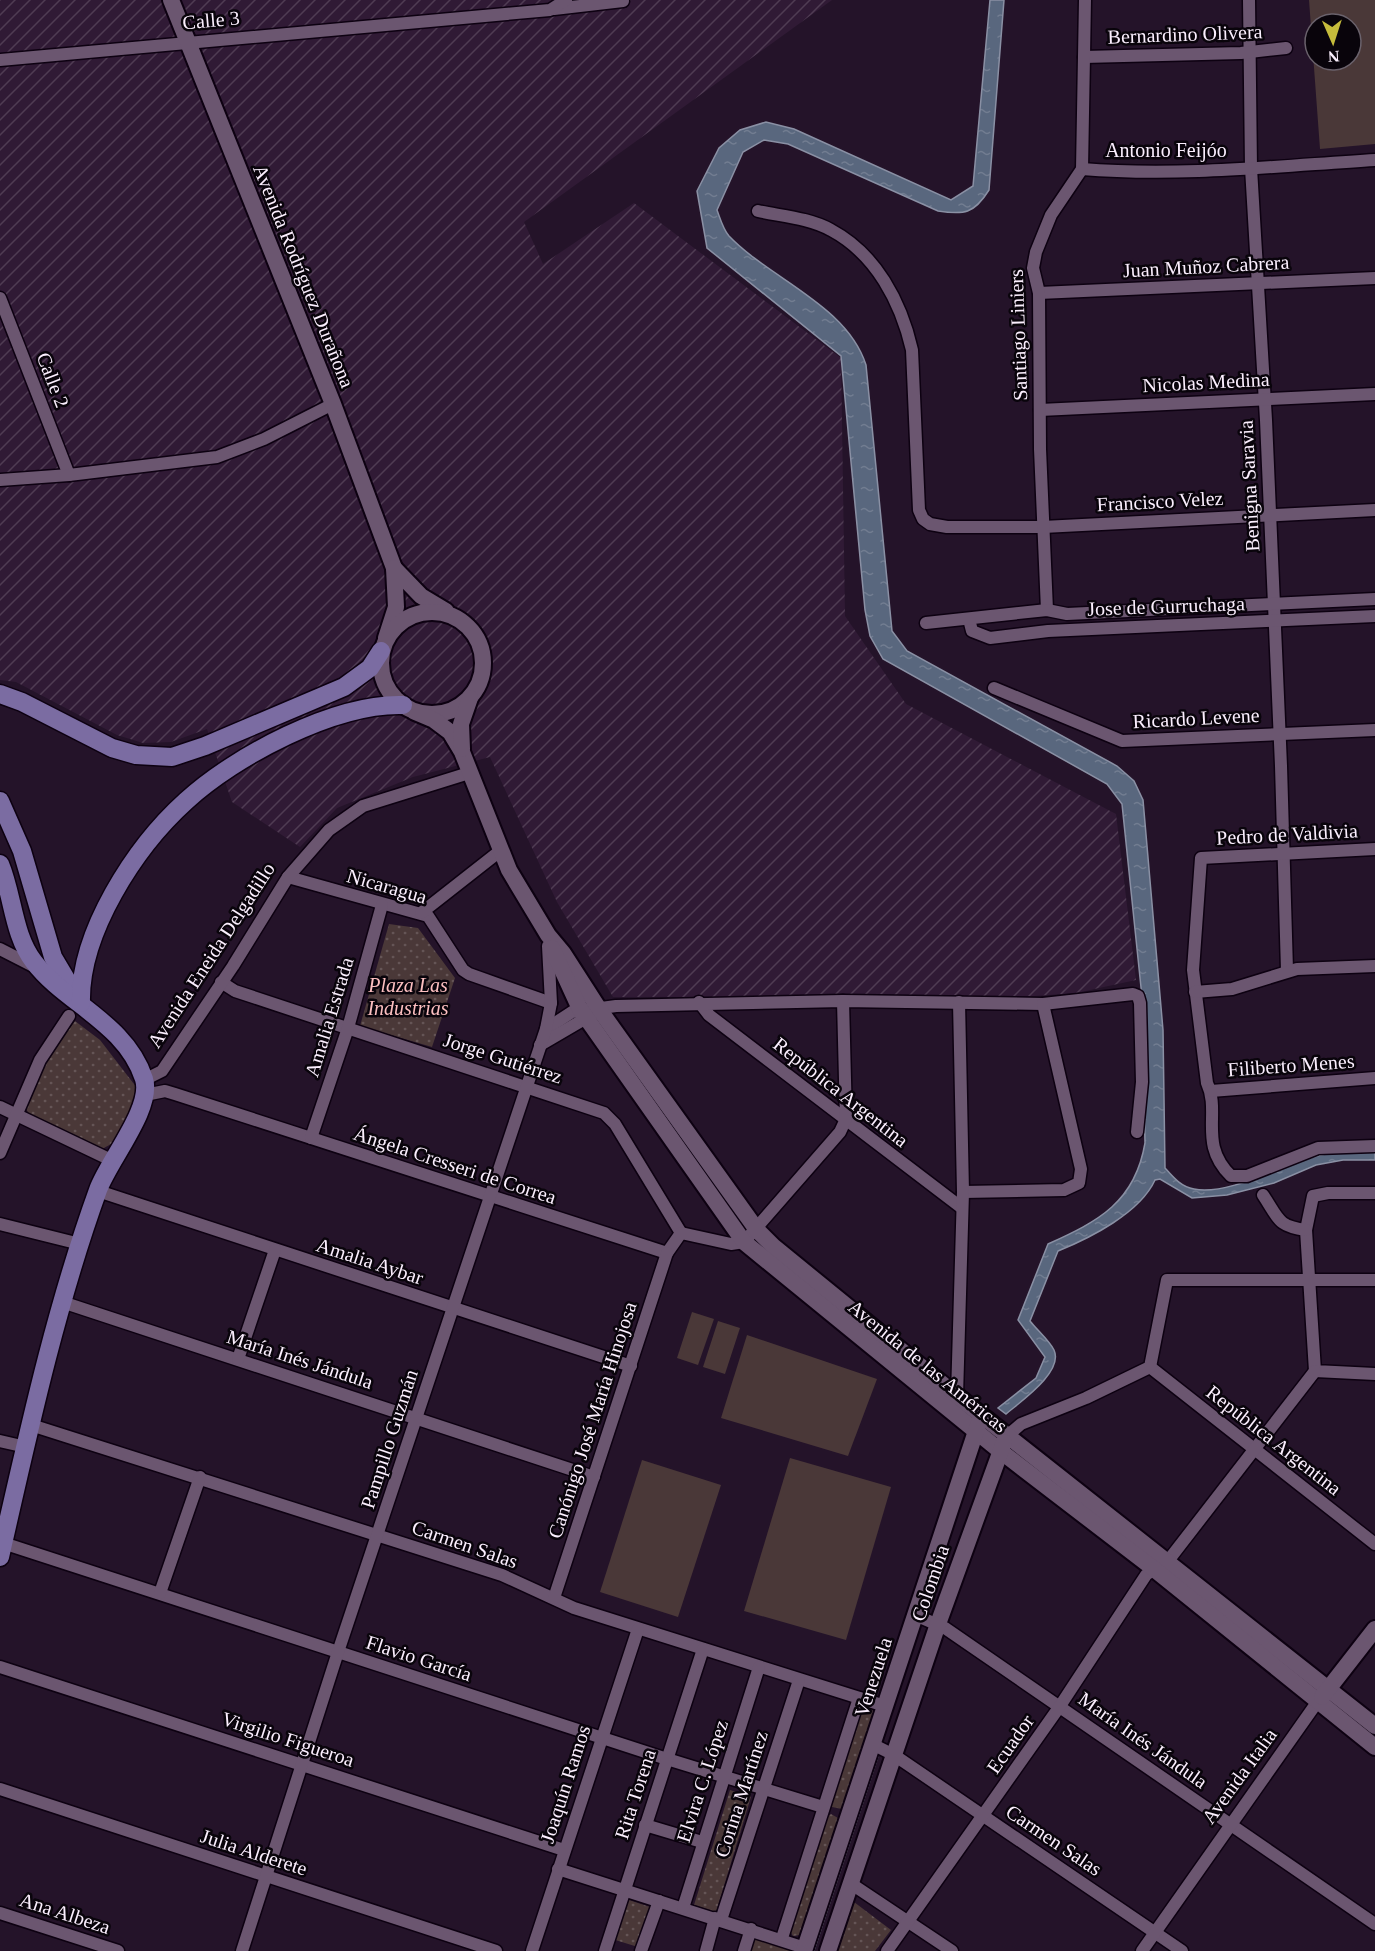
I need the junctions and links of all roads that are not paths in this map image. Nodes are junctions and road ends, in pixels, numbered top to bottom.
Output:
1 (171, 0) edge
2 (566, 0) edge
3 (1084, 0) edge
4 (1249, 0) edge
5 (623, 1) edge
6 (550, 10) junction
7 (189, 42) junction
8 (1286, 48) dead end
9 (1250, 51) junction
10 (1084, 57) junction
11 (0, 60) edge
12 (1375, 160) edge
13 (1251, 168) junction
14 (1082, 169) junction
15 (759, 211) dead end
16 (1375, 278) edge
17 (1257, 283) junction
18 (1039, 293) junction
19 (0, 298) edge
20 (1375, 394) edge
21 (1263, 398) junction
22 (333, 404) junction
23 (1040, 410) junction
24 (69, 475) junction
25 (0, 480) edge
26 (1375, 510) edge
27 (1269, 514) junction
28 (1042, 527) junction
29 (394, 568) junction
30 (1375, 599) edge
31 (1274, 604) junction
32 (1047, 610) junction
33 (453, 615) junction
34 (1375, 616) edge
35 (969, 619) junction
36 (1274, 620) junction
37 (926, 623) dead end
38 (384, 645) junction
39 (994, 688) dead end
40 (0, 694) edge
41 (471, 697) junction
42 (409, 709) junction
43 (1375, 730) edge
44 (1279, 734) junction
45 (462, 752) junction
46 (469, 773) junction
47 (0, 801) edge
48 (1375, 849) edge
49 (500, 851) junction
50 (1282, 853) junction
51 (0, 864) edge
52 (288, 877) junction
53 (382, 906) junction
54 (421, 913) junction
55 (0, 915) edge
56 (21, 936) junction
57 (548, 936) junction
58 (0, 949) edge
59 (1375, 966) edge
60 (40, 969) junction
61 (1287, 970) junction
62 (221, 982) junction
63 (1195, 992) junction
64 (843, 1001) junction
65 (699, 1002) junction
66 (959, 1002) junction
67 (551, 1003) junction
68 (1042, 1004) junction
69 (75, 1009) junction
70 (589, 1012) junction
71 (348, 1028) junction
72 (546, 1029) junction
73 (540, 1045) junction
74 (1375, 1078) edge
75 (526, 1086) junction
76 (145, 1088) junction
77 (1211, 1091) junction
78 (0, 1107) edge
79 (16, 1114) junction
80 (846, 1119) junction
81 (1137, 1132) dead end
82 (311, 1138) junction
83 (1375, 1146) edge
84 (0, 1152) edge
85 (111, 1160) junction
86 (98, 1191) junction
87 (963, 1192) junction
88 (1375, 1194) edge
89 (1263, 1195) dead end
90 (490, 1197) junction
91 (962, 1208) junction
92 (0, 1224) edge
93 (757, 1230) junction
94 (1306, 1230) junction
95 (681, 1233) junction
96 (744, 1242) junction
97 (80, 1244) junction
98 (275, 1250) junction
99 (667, 1253) junction
100 (1310, 1279) junction
101 (1375, 1280) edge
102 (62, 1302) junction
103 (453, 1308) junction
104 (238, 1359) junction
105 (631, 1366) junction
106 (1150, 1367) junction
107 (1315, 1371) junction
108 (1375, 1374) edge
109 (957, 1396) junction
110 (981, 1416) junction
111 (416, 1418) junction
112 (31, 1425) junction
113 (976, 1432) junction
114 (0, 1441) edge
115 (1003, 1443) junction
116 (26, 1447) junction
117 (1255, 1450) junction
118 (200, 1477) junction
119 (594, 1477) junction
120 (377, 1536) junction
121 (1375, 1544) edge
122 (2, 1550) edge
123 (1160, 1565) junction
124 (160, 1593) junction
125 (554, 1598) junction
126 (915, 1615) junction
127 (938, 1624) junction
128 (639, 1629) junction
129 (1375, 1629) edge
130 (703, 1649) junction
131 (338, 1652) junction
132 (0, 1667) edge
133 (759, 1667) junction
134 (799, 1680) junction
135 (1323, 1695) junction
136 (859, 1698) junction
137 (885, 1706) junction
138 (1060, 1706) junction
139 (1375, 1726) edge
140 (601, 1738) junction
141 (872, 1744) junction
142 (1375, 1747) edge
143 (894, 1755) junction
144 (667, 1759) junction
145 (302, 1764) junction
146 (724, 1777) junction
147 (0, 1789) edge
148 (763, 1789) junction
149 (823, 1807) junction
150 (983, 1815) junction
151 (1230, 1824) junction
152 (645, 1825) junction
153 (702, 1842) junction
154 (564, 1850) junction
155 (558, 1869) junction
156 (266, 1876) junction
157 (850, 1882) junction
158 (625, 1890) junction
159 (659, 1900) junction
160 (683, 1908) junction
161 (0, 1913) edge
162 (718, 1919) junction
163 (909, 1921) junction
164 (1375, 1924) edge
165 (751, 1929) junction
166 (1155, 1933) junction
167 (782, 1938) junction
168 (805, 1949) edge
169 (118, 1951) edge
170 (242, 1951) edge
171 (496, 1951) edge
172 (533, 1951) edge
173 (604, 1951) edge
174 (641, 1951) edge
175 (706, 1951) edge
176 (744, 1951) edge
177 (828, 1951) edge
178 (887, 1951) edge
179 (952, 1951) edge
180 (1142, 1951) edge
181 (1182, 1951) edge

1 - 7 main road, Avenida Rodríguez Durañona
2 - 6 street, Calle 3
3 - 10 street
4 - 9 street, Benigna Saravia
5 - 6 street
6 - 7 street, Calle 3
7 - 11 street, Calle 3
7 - 22 main road, Avenida Rodríguez Durañona
8 - 9 street, Bernardino Olivera
9 - 10 street, Bernardino Olivera
9 - 13 street, Benigna Saravia
10 - 14 street
12 - 13 street, Antonio Feijóo
13 - 14 street, Antonio Feijóo
13 - 17 street, Benigna Saravia
14 - 18 street, Santiago Liniers
15 - 28 street, Francisco Velez
16 - 17 street, Juan Muñoz Cabrera
17 - 18 street, Juan Muñoz Cabrera
17 - 21 street, Benigna Saravia
18 - 23 street, Santiago Liniers
19 - 24 street, Calle 2
20 - 21 street, Nicolas Medina
21 - 23 street, Nicolas Medina
21 - 27 street, Benigna Saravia
22 - 24 street
22 - 29 main road, Avenida Rodríguez Durañona
23 - 28 street, Santiago Liniers
24 - 25 street
26 - 27 street, Francisco Velez
27 - 28 street, Francisco Velez
27 - 31 street, Benigna Saravia
28 - 32 street, Santiago Liniers
29 - 33 main road
29 - 38 main road
30 - 31 street, Jose de Gurruchaga
31 - 32 street, Jose de Gurruchaga
31 - 36 street, Benigna Saravia
32 - 35 street, Jose de Gurruchaga
33 - 38 main road
33 - 41 main road
34 - 36 street, Jose de Gurruchaga
35 - 36 street, Jose de Gurruchaga
35 - 37 street, Jose de Gurruchaga
36 - 44 street, Benigna Saravia
38 - 40 main road
38 - 42 main road
39 - 44 street, Ricardo Levene
41 - 42 main road
41 - 45 main road
42 - 45 main road
42 - 69 main road
43 - 44 street, Ricardo Levene
44 - 50 street, Benigna Saravia
45 - 46 main road, Avenida de las Américas
46 - 49 main road, Avenida de las Américas
46 - 52 street, Avenida Eneida Delgadillo
47 - 69 main road
48 - 50 street, Pedro de Valdivia
49 - 54 street
49 - 57 main road, Avenida de las Américas
50 - 61 street, Benigna Saravia
50 - 63 street, Pedro de Valdivia
51 - 56 main road
52 - 53 street, Nicaragua
52 - 62 street, Avenida Eneida Delgadillo
53 - 54 street, Nicaragua
53 - 71 street, Amalia Estrada
54 - 67 street, Nicaragua
55 - 56 main road
56 - 60 main road
57 - 67 street, Pampillo Guzmán
57 - 70 main road, Avenida de las Américas
58 - 60 street
59 - 61 street
60 - 69 main road
61 - 63 street
62 - 71 street, Jorge Gutiérrez
62 - 76 street, Avenida Eneida Delgadillo
63 - 77 street
64 - 65 street
64 - 66 street
64 - 80 street
65 - 70 street
65 - 80 street, República Argentina
66 - 68 street
66 - 87 street
67 - 72 street, Pampillo Guzmán
68 - 81 street
68 - 87 street
69 - 76 main road
69 - 79 street
70 - 72 street
70 - 73 street
70 - 93 main road, Avenida de las Américas
70 - 96 main road, Avenida de las Américas
71 - 75 street, Jorge Gutiérrez
71 - 82 street, Amalia Estrada
72 - 73 street, Pampillo Guzmán
73 - 75 street, Pampillo Guzmán
74 - 77 street, Filiberto Menes
75 - 90 street, Pampillo Guzmán
75 - 95 street, Jorge Gutiérrez
76 - 82 street, Ángela Cresseri de Correa
76 - 85 main road
77 - 83 street
78 - 79 street
79 - 84 street
79 - 85 street
80 - 91 street, República Argentina
80 - 93 street
82 - 90 street, Ángela Cresseri de Correa
85 - 86 main road
86 - 97 main road
86 - 98 street, Amalia Aybar
87 - 91 street
88 - 94 street
89 - 94 street
90 - 99 street, Ángela Cresseri de Correa
90 - 103 street, Pampillo Guzmán
91 - 109 street
92 - 97 street
93 - 96 street
93 - 109 main road, Avenida de las Américas
94 - 100 street
95 - 96 street
95 - 99 street
96 - 113 main road, Avenida de las Américas
97 - 102 main road
98 - 103 street, Amalia Aybar
98 - 104 street
99 - 105 street, Canónigo José María Hinojosa
100 - 101 street
100 - 106 street
100 - 107 street
102 - 104 street, María Inés Jándula
102 - 112 main road
103 - 105 street, Amalia Aybar
103 - 111 street, Pampillo Guzmán
104 - 111 street, María Inés Jándula
105 - 119 street, Canónigo José María Hinojosa
106 - 115 street
106 - 117 street, República Argentina
107 - 108 street
107 - 117 street, Ecuador
109 - 110 main road, Avenida de las Américas
110 - 113 main road, Venezuela
110 - 115 main road, Avenida de las Américas
111 - 119 street, María Inés Jándula
111 - 120 street, Pampillo Guzmán
112 - 116 main road
112 - 118 street, Carmen Salas
113 - 115 main road, Avenida de las Américas
113 - 126 main road, Venezuela
114 - 116 street
115 - 123 main road, Avenida de las Américas
115 - 127 main road, Colombia
116 - 122 main road
117 - 121 street, República Argentina
117 - 123 street, Ecuador
118 - 120 street, Carmen Salas
118 - 124 street
119 - 125 street, Canónigo José María Hinojosa
120 - 125 street, Carmen Salas
120 - 131 street, Pampillo Guzmán
122 - 124 street, Flavio García
123 - 135 main road, Avenida de las Américas
123 - 138 street, Ecuador
124 - 131 street, Flavio García
125 - 128 street, Carmen Salas
126 - 127 street, María Inés Jándula
126 - 137 main road, Venezuela
127 - 138 street, María Inés Jándula
127 - 143 main road, Colombia
128 - 130 street, Carmen Salas
128 - 140 street, Joaquín Ramos
129 - 135 main road, Avenida Italia
130 - 133 street, Carmen Salas
130 - 144 street, Rita Torena
131 - 140 street, Flavio García
131 - 145 street, Pampillo Guzmán
132 - 145 street, Virgilio Figueroa
133 - 134 street, Carmen Salas
133 - 146 street, Elvira C. López
134 - 136 street, Carmen Salas
134 - 148 street, Corina Martínez
135 - 139 main road, Avenida de las Américas
135 - 142 main road, Avenida de las Américas
135 - 151 street, Avenida Italia
136 - 137 street, Carmen Salas
136 - 149 street, Venezuela
137 - 141 main road, Venezuela
138 - 150 street, Ecuador
138 - 151 street, María Inés Jándula
140 - 144 street, Flavio García
140 - 154 street, Joaquín Ramos
141 - 143 street, Carmen Salas
141 - 168 main road, Venezuela
143 - 150 street, Carmen Salas
143 - 157 main road, Colombia
144 - 146 street, Flavio García
144 - 152 street, Rita Torena
145 - 154 street, Virgilio Figueroa
145 - 156 street, Pampillo Guzmán
146 - 148 street, Flavio García
146 - 153 street, Elvira C. López
147 - 156 street, Julia Alderete
148 - 149 street, Flavio García
148 - 162 street, Corina Martínez
149 - 167 street, Venezuela
150 - 163 street, Ecuador
150 - 166 street, Carmen Salas
151 - 164 street, María Inés Jándula
151 - 166 street, Avenida Italia
152 - 153 street
152 - 158 street, Rita Torena
153 - 160 street, Elvira C. López
154 - 155 street, Joaquín Ramos
155 - 158 street
155 - 172 street, Joaquín Ramos
156 - 170 street, Pampillo Guzmán
156 - 171 street, Julia Alderete
157 - 163 street
157 - 177 main road, Colombia
158 - 159 street
158 - 173 street, Rita Torena
159 - 160 street
159 - 174 street
160 - 162 street
161 - 169 street, Ana Albeza
162 - 165 street
162 - 175 street, Corina Martínez
163 - 178 street, Ecuador
163 - 179 street
165 - 167 street
165 - 176 street
166 - 180 street, Avenida Italia
166 - 181 street, Carmen Salas
167 - 168 street

